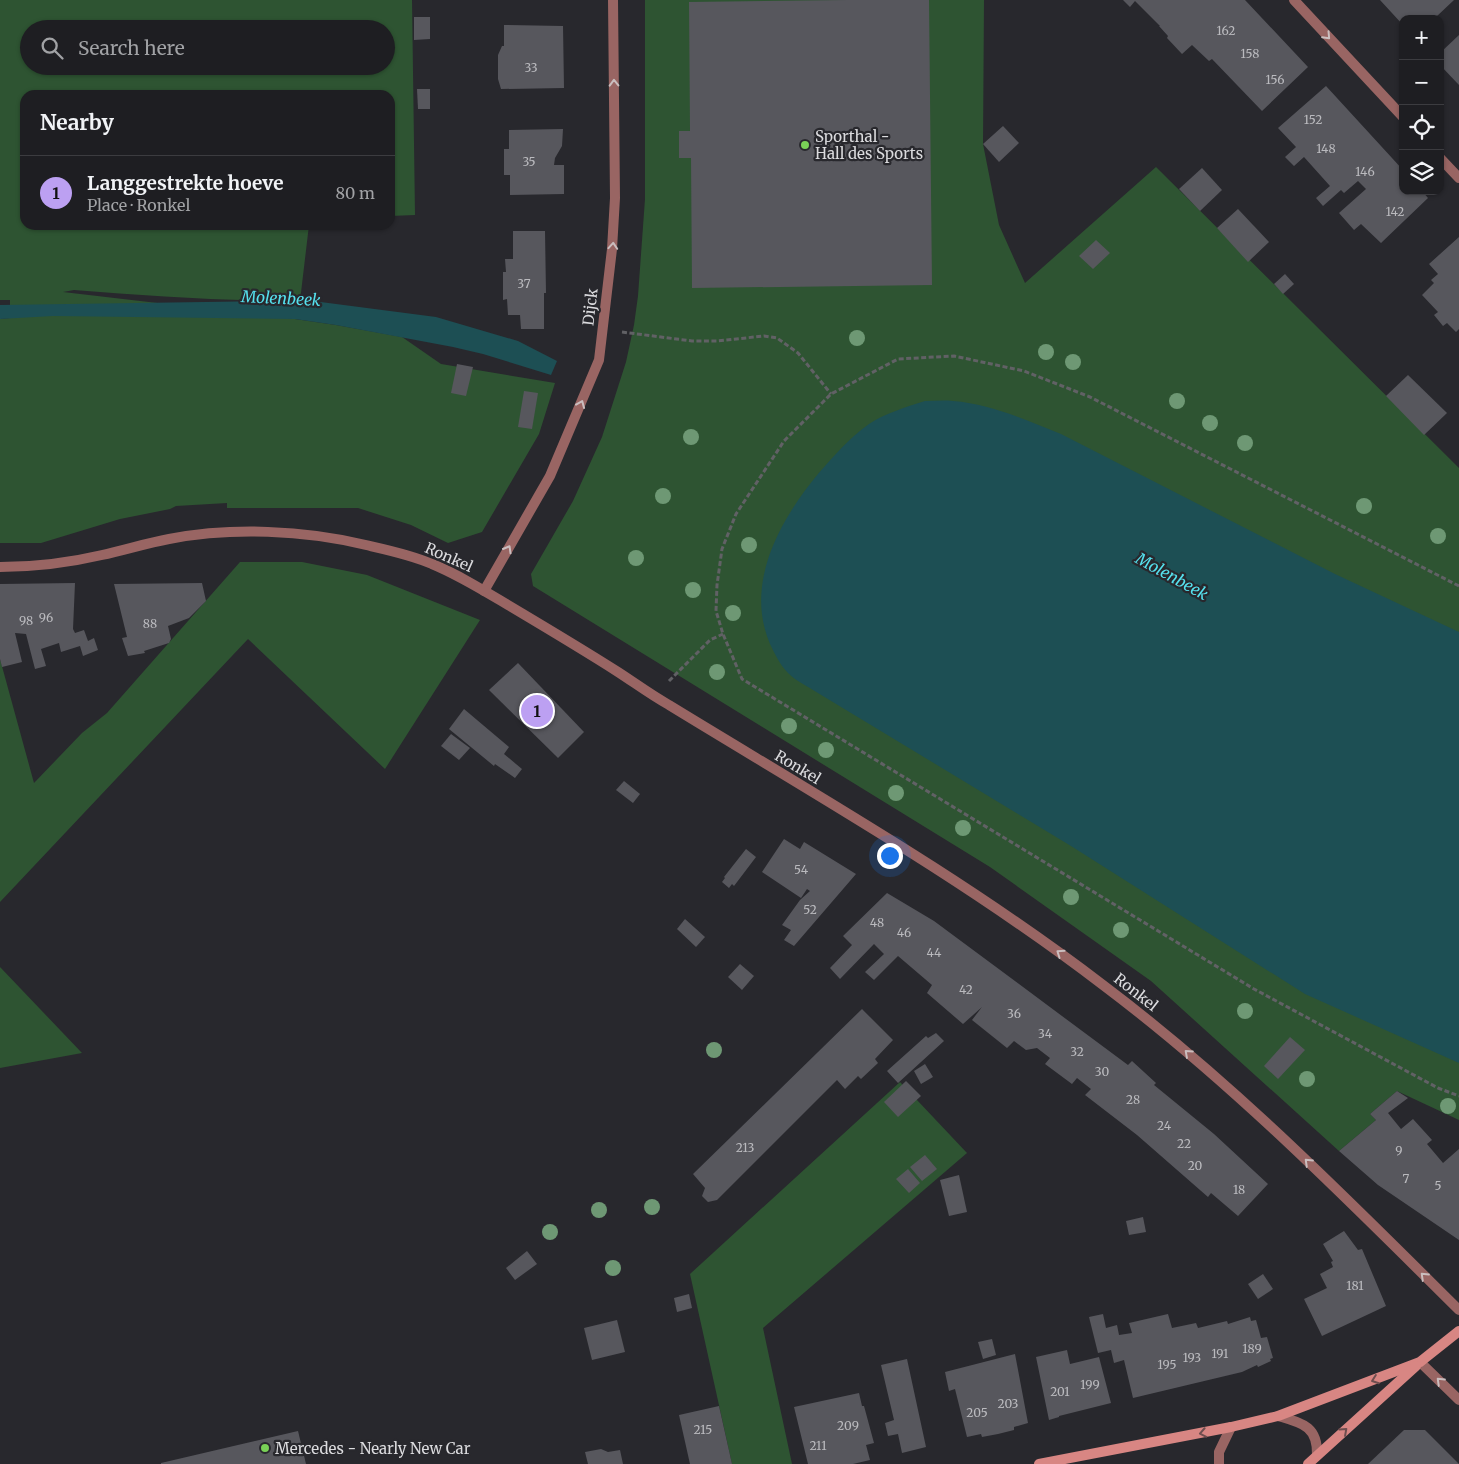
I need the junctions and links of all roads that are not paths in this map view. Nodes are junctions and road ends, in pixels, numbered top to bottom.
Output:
1 (613, 0) edge
2 (1294, 0) edge
3 (1399, 113) edge
4 (1444, 162) edge
5 (1459, 178) edge
6 (0, 567) edge
7 (484, 591) junction
8 (1459, 1310) edge
9 (1459, 1331) edge
10 (1420, 1362) junction
11 (1459, 1400) edge
12 (1278, 1416) junction
13 (1231, 1427) junction
14 (1316, 1455) junction
15 (1038, 1464) edge
16 (1219, 1464) edge
17 (1308, 1464) edge

7 -> 1 street, Dijck
2 -> 3 street
4 - 5 street
6 - 7 street, Ronkel
8 -> 7 street, Ronkel
9 - 10 main road
11 -> 10 street
10 -> 12 main road
14 -> 10 main road
12 - 13 main road
12 - 14 street
13 -> 15 main road
13 - 16 street
14 - 17 main road

